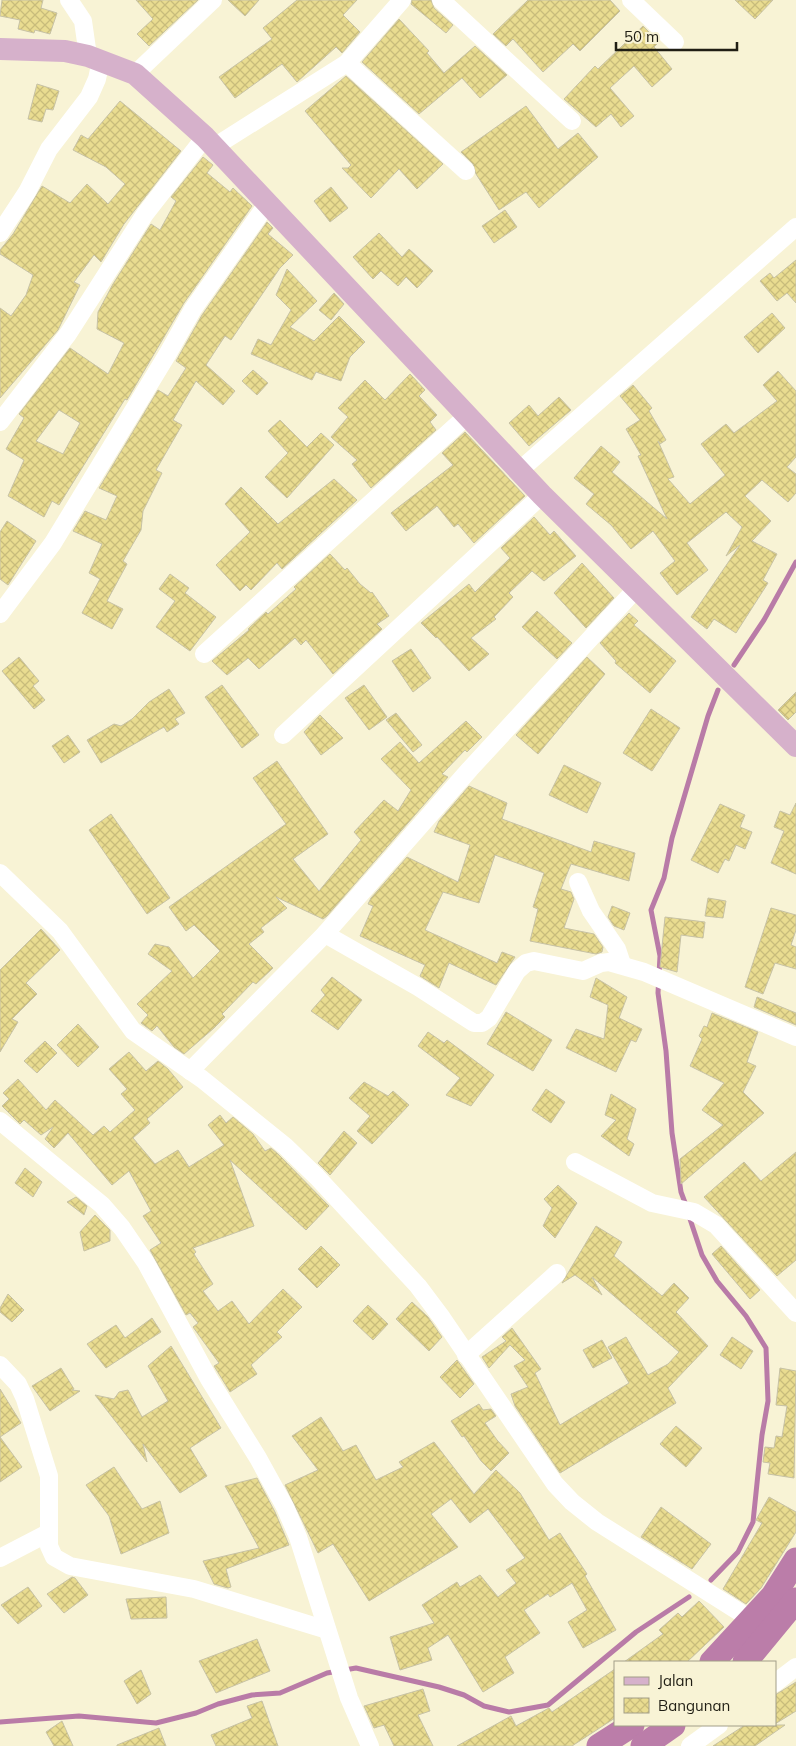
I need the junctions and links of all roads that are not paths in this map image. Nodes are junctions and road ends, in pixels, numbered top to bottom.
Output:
1 (69, 0) edge
2 (212, 0) edge
3 (402, 0) edge
4 (441, 0) edge
5 (631, 0) edge
6 (675, 42) dead end
7 (0, 49) edge
8 (95, 58) junction
9 (347, 63) junction
10 (135, 74) junction
11 (572, 121) dead end
12 (210, 142) junction
13 (466, 171) dead end
14 (267, 204) junction
15 (796, 228) edge
16 (0, 233) edge
17 (468, 414) junction
18 (0, 422) edge
19 (520, 470) junction
20 (542, 495) junction
21 (636, 589) junction
22 (0, 614) edge
23 (204, 654) dead end
24 (283, 735) dead end
25 (796, 746) edge
26 (0, 873) edge
27 (578, 882) dead end
28 (325, 934) junction
29 (622, 964) junction
30 (796, 1037) edge
31 (190, 1071) junction
32 (0, 1121) edge
33 (575, 1162) dead end
34 (557, 1274) dead end
35 (796, 1312) edge
36 (466, 1355) junction
37 (0, 1365) edge
38 (48, 1533) junction
39 (0, 1558) edge
40 (796, 1560) edge
41 (796, 1600) edge
42 (752, 1620) junction
43 (327, 1630) junction
44 (713, 1661) edge
45 (746, 1661) edge
46 (796, 1667) edge
47 (776, 1682) edge
48 (630, 1726) edge
49 (672, 1726) edge
50 (718, 1726) edge
51 (370, 1746) edge
52 (599, 1746) edge
53 (643, 1746) edge
54 (690, 1746) edge

1 - 8 street
2 - 10 street
3 - 9 street
4 - 11 street
5 - 6 street
7 - 8 main road
8 - 10 main road
8 - 16 street
9 - 12 street
9 - 13 street
10 - 12 main road
12 - 14 main road
12 - 18 street
14 - 17 main road
14 - 22 street
15 - 19 street
17 - 19 main road
17 - 23 street
19 - 20 main road
20 - 21 main road
20 - 24 street
21 - 25 main road
21 - 28 street
26 - 31 street
27 - 29 street
28 - 29 street
28 - 31 street
29 - 30 street
31 - 36 street
32 - 43 street
33 - 35 street
34 - 36 street
36 - 42 street
37 - 38 street
38 - 39 street
38 - 43 street
40 - 42 highway
41 - 45 highway
42 - 44 highway
43 - 51 street
46 - 47 street
48 - 52 highway
49 - 53 highway
50 - 54 street

